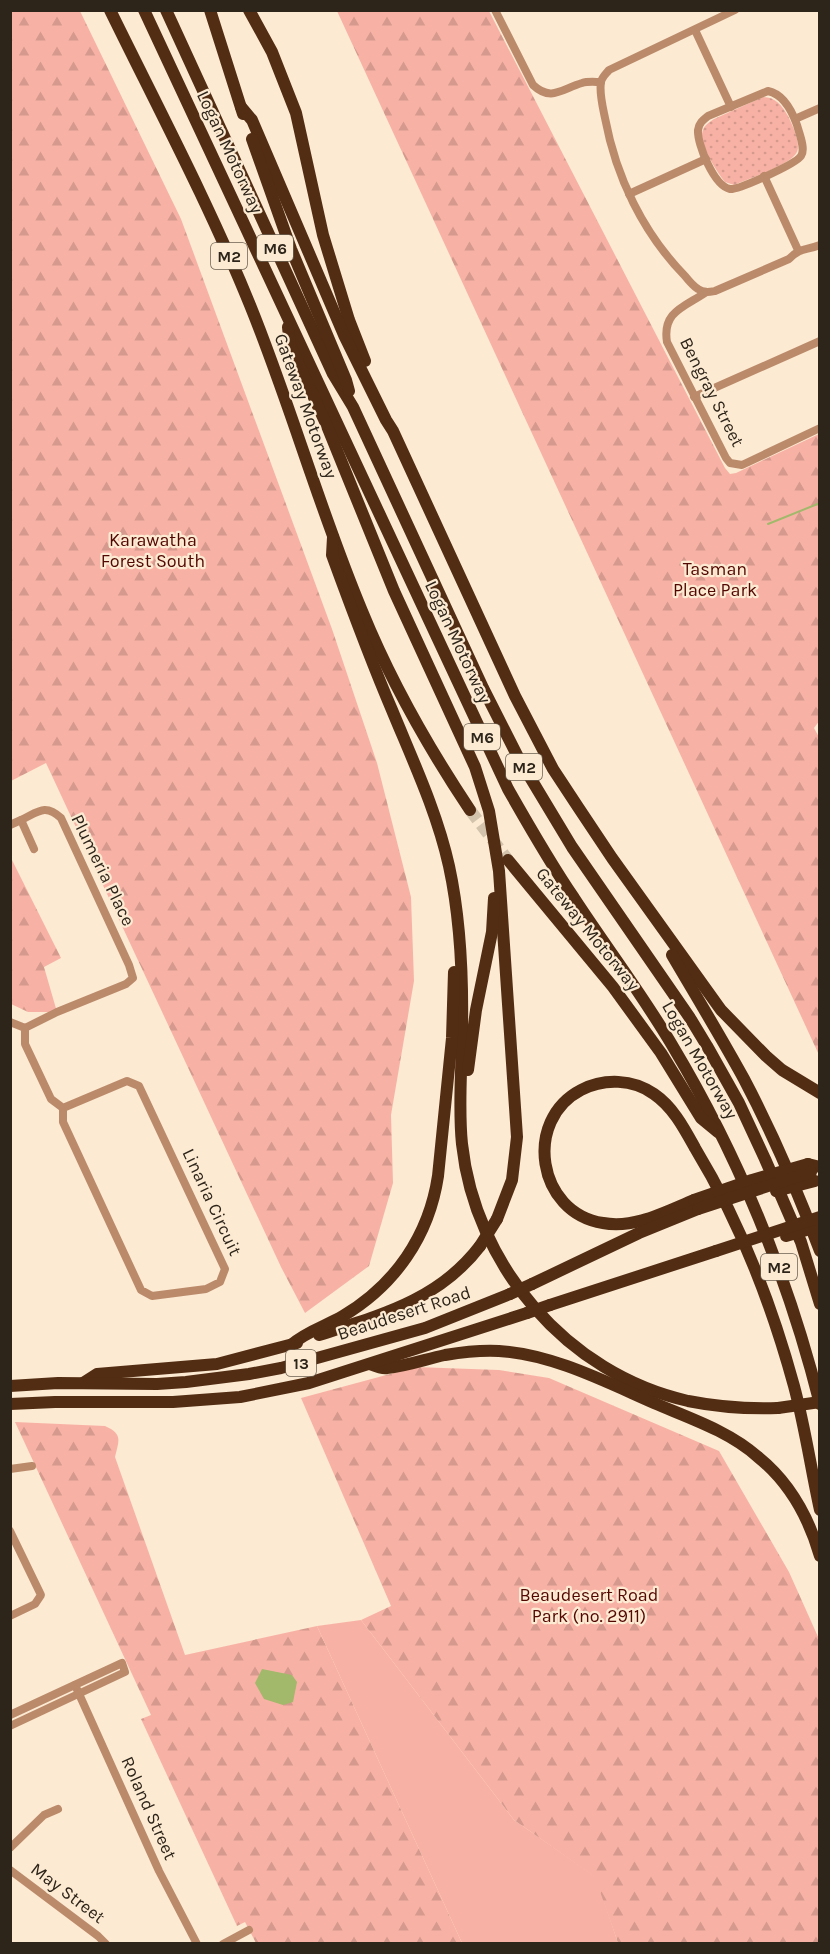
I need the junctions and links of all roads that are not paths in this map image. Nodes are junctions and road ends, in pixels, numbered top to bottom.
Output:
1 (110, 10) edge
2 (144, 10) edge
3 (166, 10) edge
4 (210, 10) edge
5 (249, 10) edge
6 (495, 10) edge
7 (735, 10) edge
8 (694, 30) junction
9 (601, 82) junction
10 (240, 106) junction
11 (731, 106) junction
12 (819, 108) edge
13 (795, 119) junction
14 (706, 159) junction
15 (764, 176) junction
16 (629, 194) junction
17 (819, 244) edge
18 (798, 250) junction
19 (705, 292) junction
20 (286, 314) junction
21 (819, 341) edge
22 (694, 397) junction
23 (353, 407) junction
24 (819, 428) edge
25 (393, 431) junction
26 (333, 537) junction
27 (470, 810) tunnel mouth
28 (21, 820) junction
29 (10, 825) edge
30 (34, 849) dead end
31 (508, 860) tunnel mouth
32 (499, 871) junction
33 (458, 921) junction
34 (668, 937) junction
35 (10, 1022) edge
36 (25, 1028) junction
37 (460, 1088) junction
38 (819, 1093) edge
39 (63, 1108) junction
40 (723, 1137) junction
41 (816, 1172) edge
42 (696, 1205) junction
43 (819, 1217) edge
44 (819, 1226) edge
45 (768, 1234) junction
46 (819, 1251) edge
47 (819, 1304) edge
48 (291, 1345) junction
49 (370, 1364) junction
50 (82, 1383) junction
51 (10, 1386) edge
52 (819, 1403) edge
53 (10, 1404) edge
54 (32, 1466) dead end
55 (10, 1469) edge
56 (819, 1510) edge
57 (10, 1531) edge
58 (819, 1556) edge
59 (10, 1616) edge
60 (75, 1685) junction
61 (79, 1694) junction
62 (10, 1715) edge
63 (10, 1726) edge
64 (58, 1809) dead end
65 (10, 1848) edge
66 (10, 1870) edge
67 (249, 1930) dead end
68 (106, 1944) edge
69 (197, 1944) edge
70 (223, 1944) edge

1 - 26 highway, Gateway Motorway / M2
2 - 20 highway, Logan Motorway / M6
3 - 23 highway, Logan Motorway / M6
4 - 10 highway, M2
5 - 25 highway
6 - 9 street
7 - 8 street
8 - 9 street
8 - 11 street
9 - 16 street
10 - 23 highway, M2
10 - 25 highway
11 - 13 street
11 - 14 street
12 - 13 street
13 - 15 street
14 - 15 street
14 - 16 street
15 - 18 street
16 - 19 street
17 - 18 street, Bengray Street
18 - 19 street, Bengray Street
19 - 22 street, Bengray Street
20 - 32 highway
20 - 40 highway, Logan Motorway / M6
21 - 22 street
22 - 24 street, Bengray Street
23 - 47 highway, Logan Motorway / M2
25 - 34 highway
26 - 27 highway, Gateway Motorway / M2
26 - 33 highway
28 - 29 street, Plumeria Place
28 - 30 street
28 - 36 street, Plumeria Place
31 - 40 highway, Gateway Motorway / M2
32 - 37 highway
32 - 48 highway, bridge
33 - 37 highway
33 - 48 highway
34 - 38 highway
34 - 46 highway
35 - 36 street
36 - 39 street, Linaria Circuit
37 - 52 highway, bridge
39 - 39 street, Linaria Circuit
40 - 52 highway, Logan Motorway / M2
41 - 42 highway, Beaudesert Road / 13, bridge
41 - 42 highway, bridge
42 - 50 highway, Beaudesert Road / 13, bridge
42 - 56 highway
43 - 45 highway, 13, bridge
44 - 45 highway, bridge
45 - 49 highway, 13, bridge
48 - 50 highway
49 - 53 highway, 13
49 - 58 highway
50 - 51 highway, Beaudesert Road / 13
54 - 55 street
57 - 59 street
60 - 61 street, Roland Street
60 - 61 street
60 - 62 street
61 - 63 street
61 - 69 street, Roland Street
64 - 65 street
66 - 68 street, May Street
67 - 70 street

